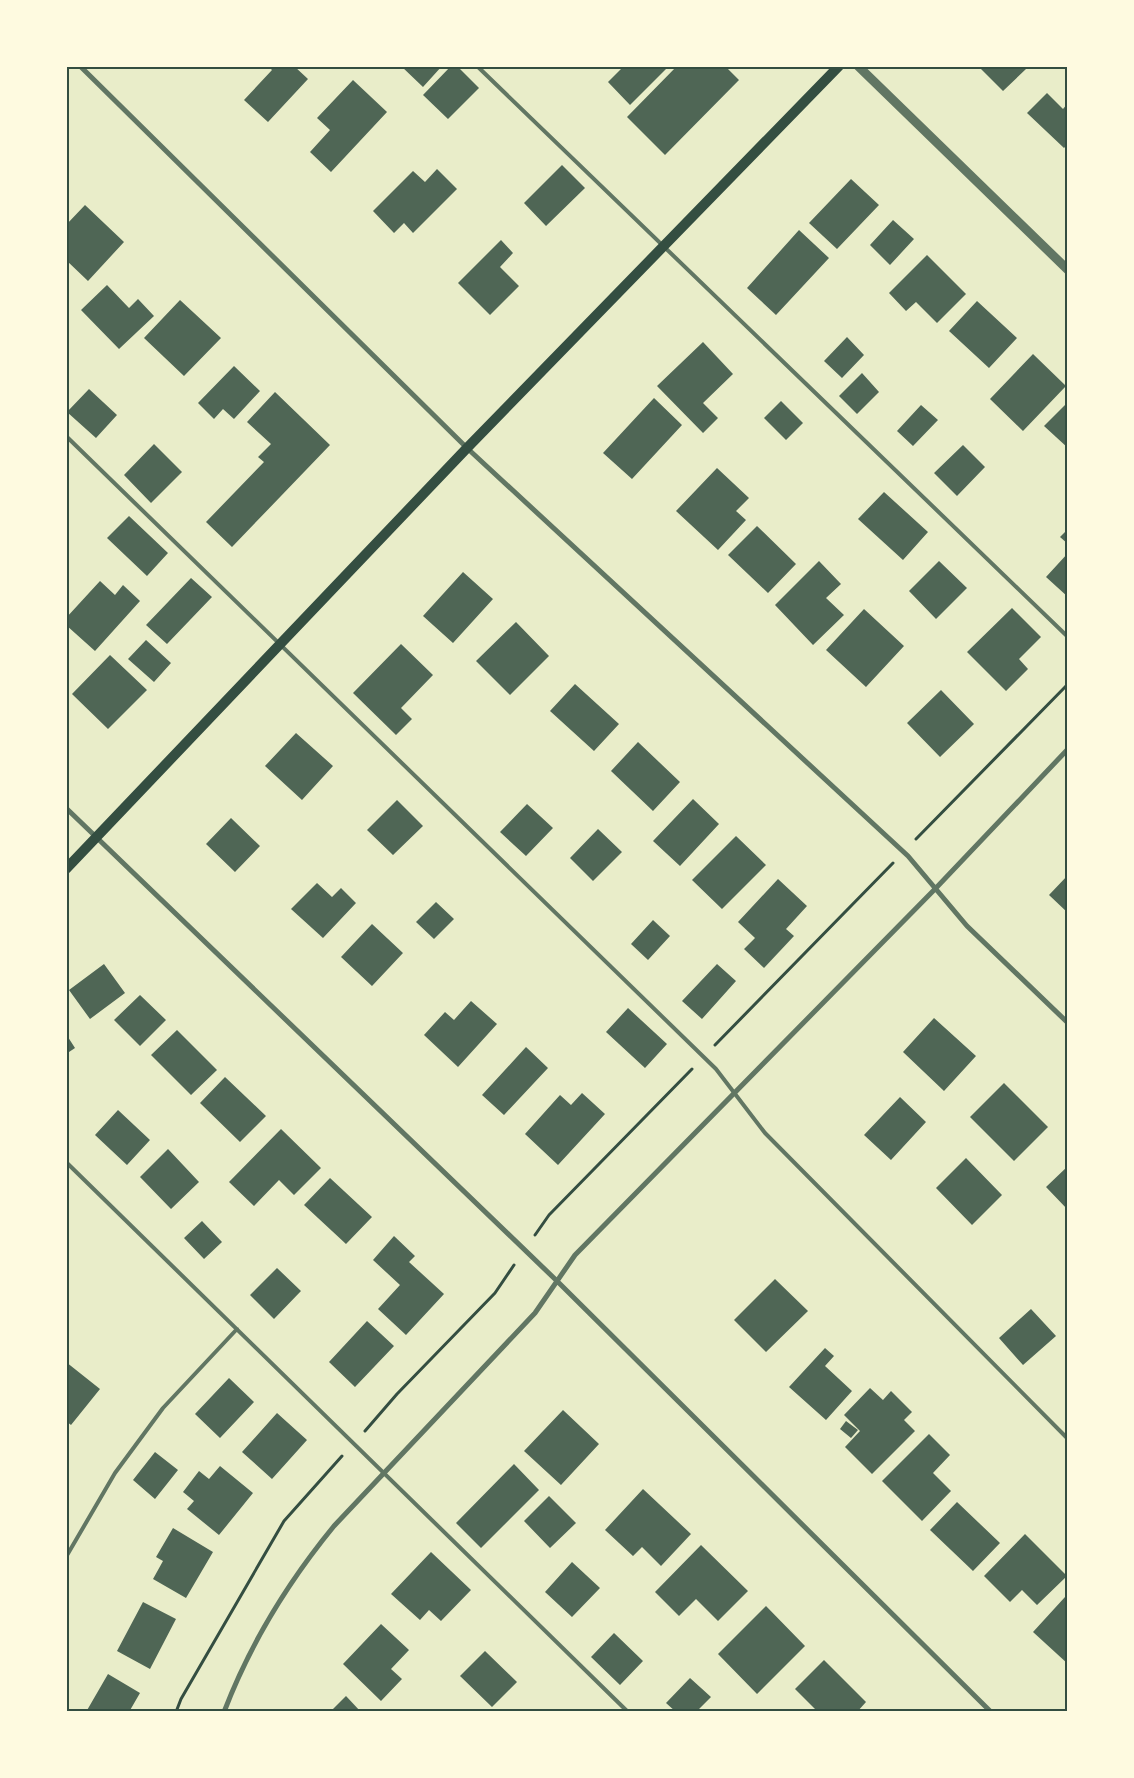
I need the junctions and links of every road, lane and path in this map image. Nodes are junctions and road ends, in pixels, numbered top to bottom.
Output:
1 (80, 66) edge
2 (477, 66) edge
3 (839, 66) edge
4 (858, 66) edge
5 (664, 247) junction
6 (1068, 270) edge
7 (66, 436) edge
8 (467, 448) junction
9 (1068, 637) edge
10 (281, 645) junction
11 (1068, 684) edge
12 (1068, 749) edge
13 (66, 808) edge
14 (96, 837) junction
15 (904, 852) junction
16 (66, 869) edge
17 (936, 888) junction
18 (1068, 1023) edge
19 (704, 1057) junction
20 (734, 1092) junction
21 (66, 1162) edge
22 (524, 1250) junction
23 (557, 1281) junction
24 (237, 1329) junction
25 (1068, 1439) edge
26 (354, 1443) junction
27 (385, 1473) junction
28 (66, 1557) edge
29 (176, 1712) edge
30 (224, 1712) edge
31 (628, 1712) edge
32 (991, 1712) edge

1 - 8 street
2 - 5 lane
3 - 5 main road
4 - 6 street
5 - 8 main road
5 - 9 lane
7 - 10 lane
8 - 10 main road
8 - 15 street
10 - 14 main road
10 - 19 lane
11 - 15 path
12 - 17 street
13 - 14 street
14 - 16 main road
14 - 22 street
15 - 17 street
15 - 19 path
17 - 18 street
17 - 20 street
19 - 20 lane
19 - 22 path
20 - 23 street
20 - 25 lane
21 - 24 lane
22 - 23 street
22 - 26 path
23 - 27 street
23 - 32 street
24 - 26 lane
24 - 28 lane
26 - 27 lane
26 - 29 path
27 - 30 street
27 - 31 lane

